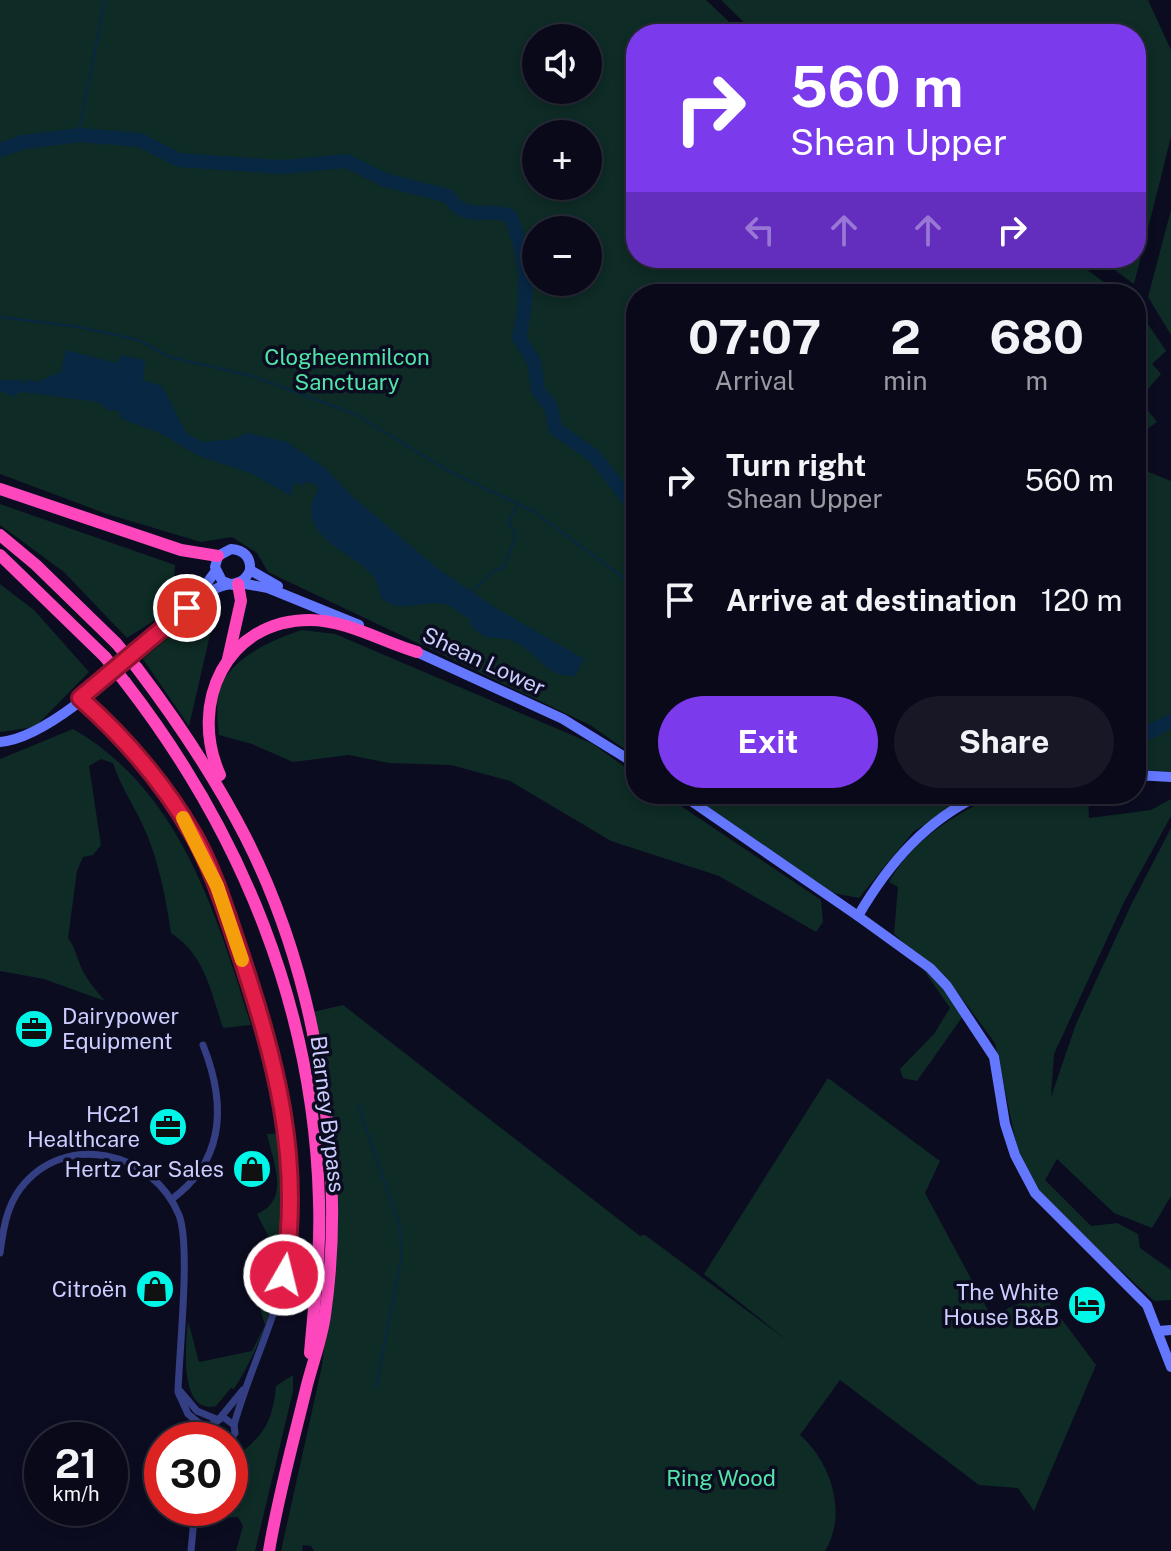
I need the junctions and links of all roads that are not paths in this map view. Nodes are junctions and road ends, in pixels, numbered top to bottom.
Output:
1 (0, 489) edge
2 (0, 535) edge
3 (0, 555) edge
4 (218, 556) junction
5 (250, 570) junction
6 (215, 572) junction
7 (237, 584) junction
8 (311, 604) junction
9 (187, 608) junction
10 (417, 652) junction
11 (228, 659) junction
12 (80, 698) junction
13 (0, 742) edge
14 (626, 758) edge
15 (1146, 776) edge
16 (1171, 777) edge
17 (696, 804) edge
18 (963, 804) edge
19 (259, 866) junction
20 (858, 916) junction
21 (203, 1045) dead end
22 (172, 1199) junction
23 (0, 1253) edge
24 (1171, 1330) edge
25 (1159, 1331) junction
26 (1170, 1361) edge
27 (244, 1388) junction
28 (178, 1389) junction
29 (306, 1389) junction
30 (218, 1418) junction
31 (196, 1422) edge
32 (217, 1422) edge
33 (231, 1422) edge
34 (235, 1422) edge
35 (193, 1526) edge
36 (191, 1551) edge
37 (269, 1551) edge

1 - 4 highway
2 - 19 highway, Blarney Bypass, bridge
3 - 29 highway, Blarney Bypass, bridge
4 - 5 main road
4 - 6 main road
5 - 7 main road
5 - 8 main road, Shean Lower
6 - 7 main road
6 - 9 main road
7 - 8 main road, Shean Lower
7 - 9 main road
7 - 11 highway
8 - 10 main road, Shean Lower
9 - 12 main road
10 - 11 highway
10 - 14 main road, Shean Lower
11 - 19 highway
12 - 13 main road
12 - 27 street
15 - 16 main road
17 - 20 main road
18 - 20 main road
19 - 29 highway, Blarney Bypass
20 - 25 main road
21 - 22 street
22 - 23 street
22 - 28 street
24 - 25 main road
25 - 26 main road
27 - 30 street
27 - 34 street
28 - 30 street
28 - 31 street
29 - 37 highway
30 - 32 street
30 - 33 street
35 - 36 street

